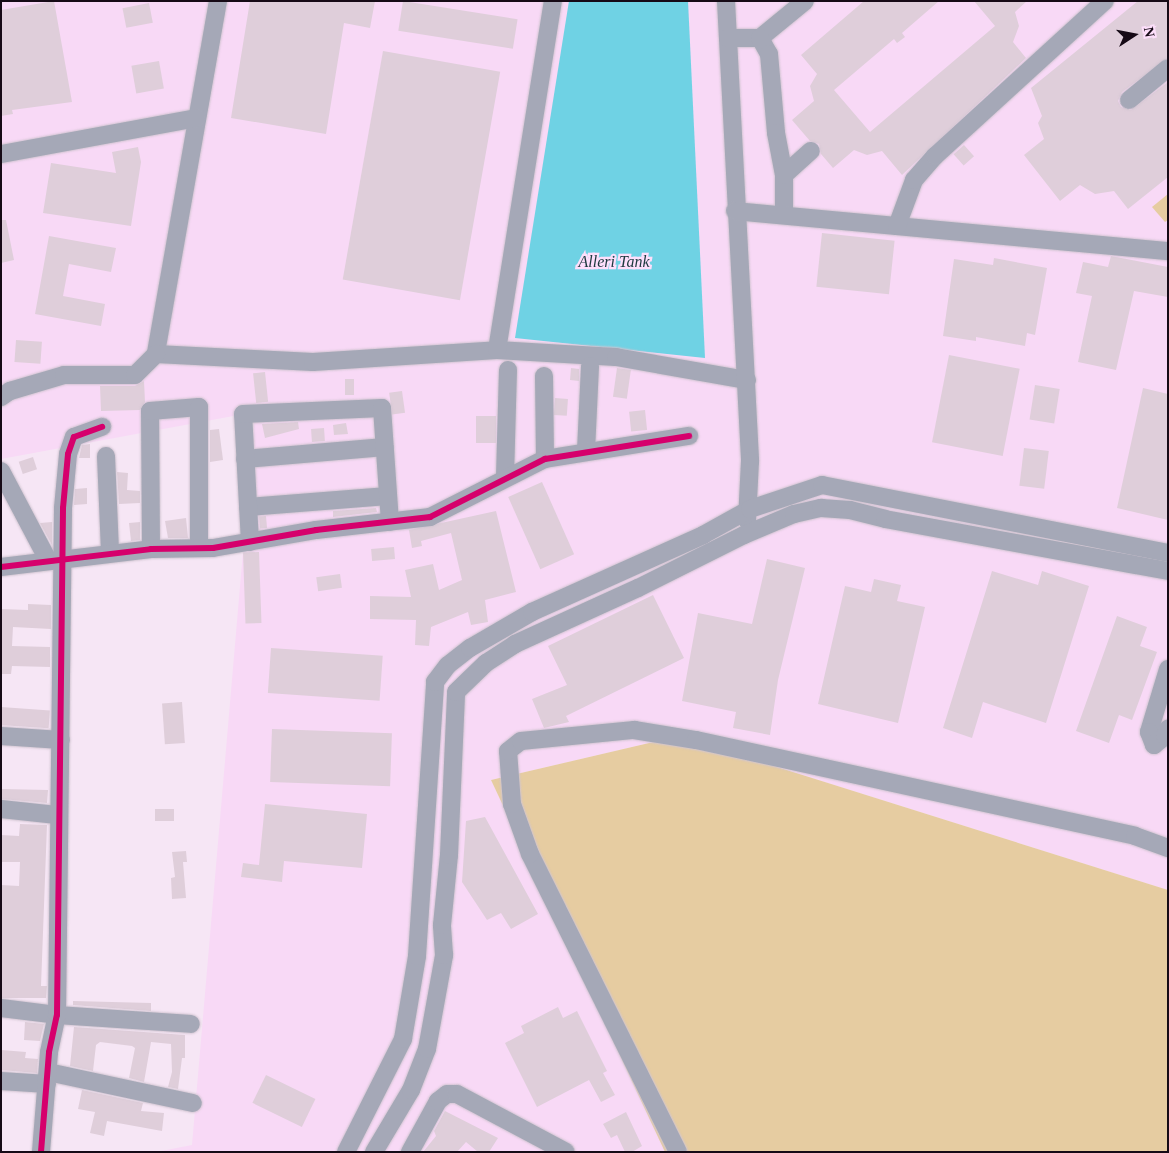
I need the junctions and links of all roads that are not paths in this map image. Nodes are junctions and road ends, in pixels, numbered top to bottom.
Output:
1 (218, 1) edge
2 (553, 1) edge
3 (726, 1) edge
4 (805, 1) edge
5 (1105, 1) edge
6 (728, 38) junction
7 (760, 38) junction
8 (1168, 68) edge
9 (1128, 100) dead end
10 (197, 118) junction
11 (811, 151) dead end
12 (1, 154) edge
13 (784, 175) junction
14 (736, 211) junction
15 (784, 215) junction
16 (897, 226) junction
17 (1168, 251) edge
18 (497, 350) junction
19 (156, 354) junction
20 (590, 366) dead end
21 (508, 370) dead end
22 (544, 376) dead end
23 (747, 380) junction
24 (1, 397) edge
25 (102, 427) dead end
26 (689, 436) dead end
27 (384, 447) junction
28 (586, 451) junction
29 (106, 456) dead end
30 (245, 459) junction
31 (544, 459) junction
32 (504, 477) junction
33 (3, 478) edge
34 (388, 496) junction
35 (248, 507) junction
36 (750, 509) junction
37 (390, 522) junction
38 (744, 535) junction
39 (250, 542) junction
40 (199, 548) junction
41 (151, 549) junction
42 (110, 553) junction
43 (1168, 553) edge
44 (56, 559) junction
45 (1, 567) edge
46 (1168, 571) edge
47 (1168, 669) edge
48 (1168, 729) edge
49 (1, 736) edge
50 (61, 740) junction
51 (1, 809) edge
52 (58, 815) junction
53 (1168, 848) edge
54 (1, 1008) edge
55 (57, 1015) junction
56 (191, 1024) dead end
57 (48, 1078) junction
58 (1, 1081) edge
59 (193, 1103) dead end
60 (41, 1152) edge
61 (346, 1152) edge
62 (374, 1152) edge
63 (410, 1152) edge
64 (566, 1152) edge
65 (678, 1152) edge

1 - 10 street
2 - 18 street
3 - 6 street
4 - 7 street
5 - 16 street
6 - 7 street
6 - 14 street
7 - 13 street
8 - 9 street
10 - 12 street
10 - 19 street
11 - 13 street
13 - 15 street
14 - 15 street
14 - 23 street
15 - 16 street
16 - 17 street
18 - 19 street
18 - 23 street
19 - 24 street
20 - 28 street
21 - 32 street
22 - 31 street
23 - 36 street
25 - 44 street
26 - 28 street
27 - 30 street
27 - 30 street
27 - 34 street
28 - 31 street
29 - 42 street
30 - 35 street
31 - 32 street
32 - 37 street
33 - 44 street
34 - 35 street
34 - 37 street
35 - 39 street
36 - 38 street
36 - 43 street
36 - 61 street
37 - 39 street
38 - 46 street
38 - 62 street
39 - 40 street
40 - 41 street
40 - 41 street
41 - 42 street
42 - 44 street
44 - 45 street
44 - 50 street
47 - 48 street
49 - 50 street
50 - 52 street
51 - 52 street
52 - 55 street
53 - 65 street
54 - 55 street
55 - 56 street
55 - 57 street
57 - 58 street
57 - 59 street
57 - 60 street
63 - 64 street

